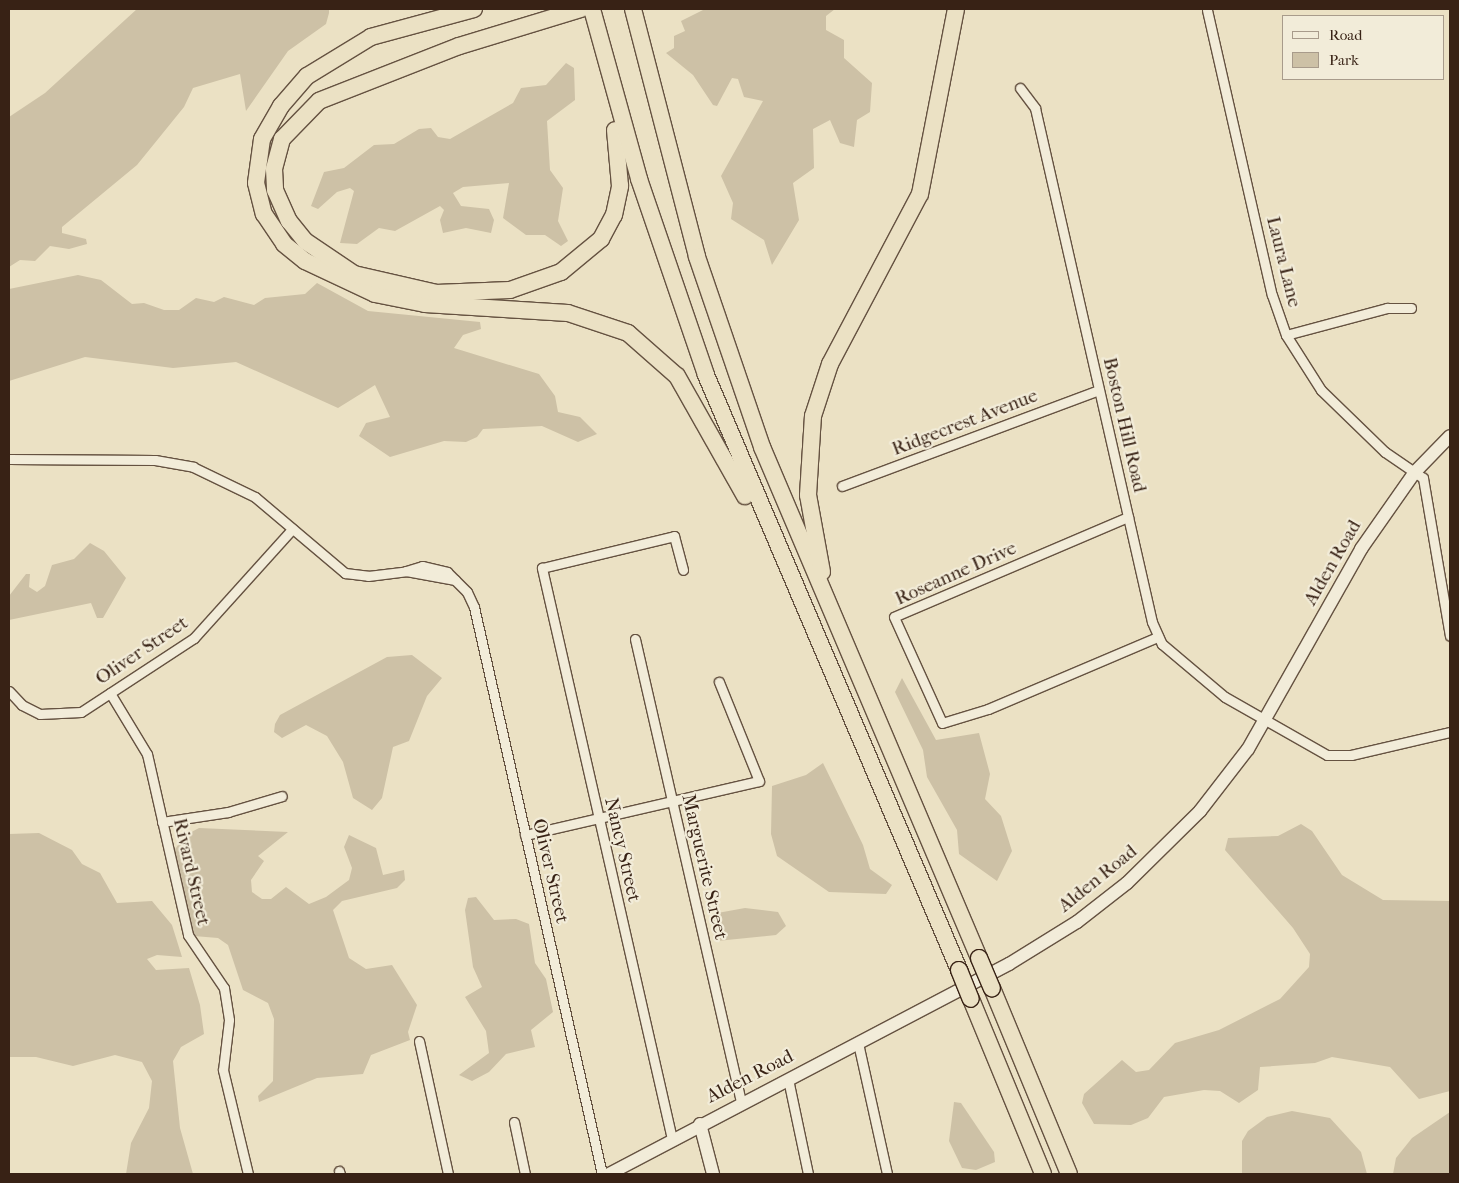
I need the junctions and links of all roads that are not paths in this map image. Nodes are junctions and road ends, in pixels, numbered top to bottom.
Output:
1 (474, 9) edge
2 (592, 9) edge
3 (633, 9) edge
4 (956, 9) edge
5 (576, 10) edge
6 (1207, 10) edge
7 (597, 30) junction
8 (1020, 88) dead end
9 (1411, 308) dead end
10 (1286, 335) junction
11 (1099, 390) junction
12 (1450, 436) edge
13 (9, 459) edge
14 (1415, 472) junction
15 (842, 486) dead end
16 (1128, 517) junction
17 (292, 529) junction
18 (683, 570) dead end
19 (786, 570) junction
20 (837, 630) junction
21 (1450, 636) edge
22 (1158, 637) junction
23 (635, 639) dead end
24 (719, 682) dead end
25 (9, 690) edge
26 (110, 693) junction
27 (1266, 723) junction
28 (1450, 732) edge
29 (282, 796) dead end
30 (672, 801) junction
31 (599, 818) junction
32 (162, 822) junction
33 (525, 835) junction
34 (419, 1041) dead end
35 (858, 1043) junction
36 (788, 1079) junction
37 (741, 1102) junction
38 (514, 1122) dead end
39 (700, 1124) junction
40 (672, 1139) junction
41 (248, 1174) edge
42 (448, 1174) edge
43 (524, 1174) edge
44 (602, 1174) edge
45 (608, 1174) edge
46 (713, 1174) edge
47 (808, 1174) edge
48 (887, 1174) edge
49 (1043, 1174) edge
50 (1069, 1174) edge

1 - 19 highway
2 - 7 highway
3 - 20 highway
4 - 20 highway
5 - 7 highway
6 - 10 street, Laura Lane
7 - 19 highway
8 - 11 street, Boston Hill Road
9 - 10 street
10 - 14 street, Laura Lane
11 - 15 street, Ridgecrest Avenue
11 - 16 street, Boston Hill Road
12 - 14 main road, Alden Road
13 - 17 street, Oliver Street
14 - 21 street
14 - 27 main road, Alden Road
16 - 22 street, Boston Hill Road
16 - 22 street, Roseanne Drive
17 - 26 street, Oliver Street
17 - 33 street, Oliver Street
18 - 31 street, Nancy Street
19 - 49 highway, bridge
20 - 50 highway, bridge
22 - 27 street
23 - 30 street, Marguerite Street
24 - 30 street
25 - 26 street, Oliver Street
26 - 32 street, Rivard Street
27 - 28 street
27 - 35 main road, Alden Road
29 - 32 street
30 - 31 street
30 - 37 street, Marguerite Street
31 - 33 street
31 - 40 street, Nancy Street
32 - 41 street, Rivard Street
33 - 44 street, Oliver Street
34 - 42 street
35 - 36 main road, Alden Road
35 - 48 street
36 - 37 main road, Alden Road
36 - 47 street
37 - 39 main road, Alden Road
38 - 43 street
39 - 40 main road, Alden Road
39 - 46 main road
40 - 45 main road, Alden Road

